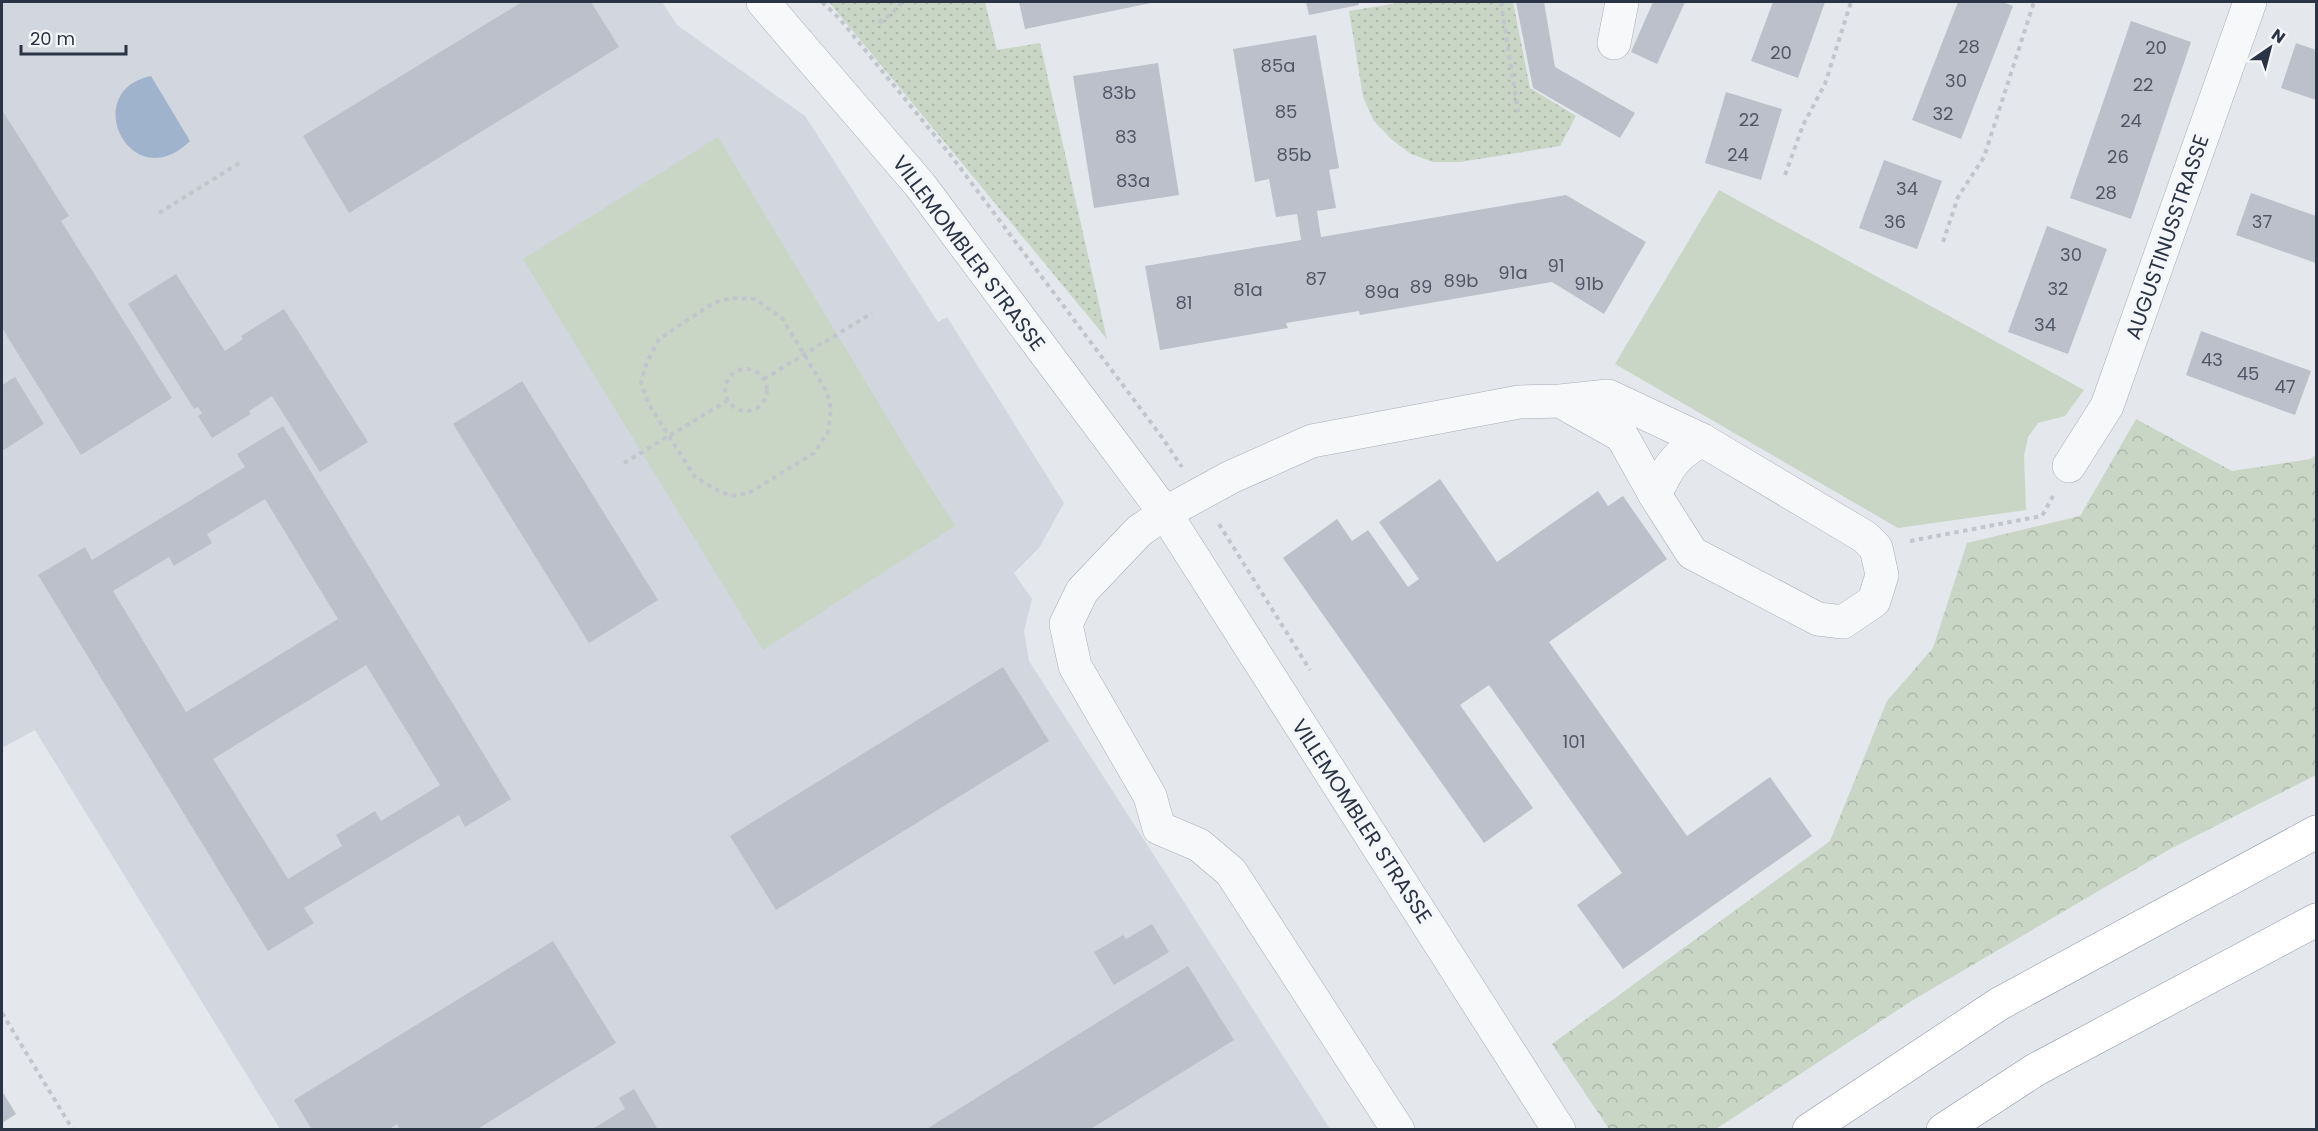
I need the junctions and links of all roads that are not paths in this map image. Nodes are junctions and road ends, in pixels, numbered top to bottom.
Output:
1 (763, 2) edge
2 (1622, 2) edge
3 (2250, 2) edge
4 (1614, 43) dead end
5 (1560, 401) junction
6 (1702, 440) junction
7 (2069, 466) road end
8 (1655, 495) junction
9 (1165, 513) junction
10 (2316, 832) edge
11 (2316, 920) edge
12 (1398, 1130) edge
13 (1559, 1130) edge
14 (1809, 1130) edge
15 (1943, 1130) edge

1 - 9 street, VILLEMOMBLER STRASSE
2 - 4 street
3 - 7 street, AUGUSTINUSSTRASSE
5 - 6 street
5 - 8 street
5 - 9 street
6 - 8 street
6 - 8 street
9 - 12 street
9 - 13 street, VILLEMOMBLER STRASSE
10 - 14 highway
11 - 15 highway

